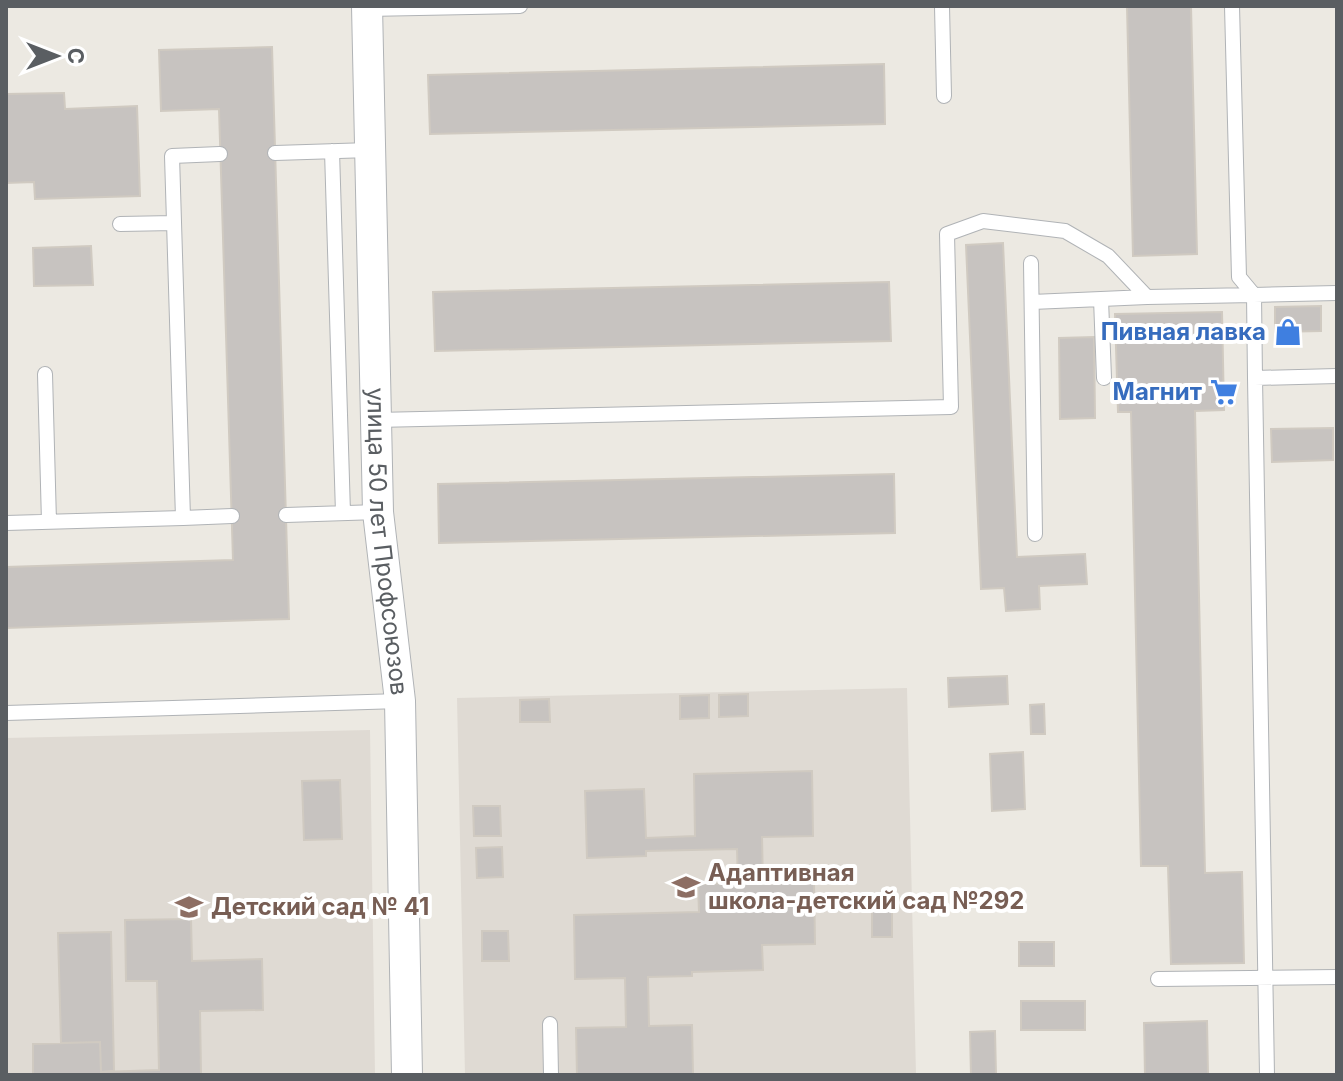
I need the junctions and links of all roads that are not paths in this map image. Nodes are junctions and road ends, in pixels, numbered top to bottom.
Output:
1 (520, 6) edge
2 (942, 6) edge
3 (1232, 6) edge
4 (367, 8) edge
5 (944, 96) dead end
6 (370, 150) junction
7 (332, 151) junction
8 (275, 153) dead end
9 (220, 154) dead end
10 (174, 223) junction
11 (120, 224) dead end
12 (1031, 263) dead end
13 (1337, 293) edge
14 (1254, 295) junction
15 (1147, 297) junction
16 (1101, 299) junction
17 (1032, 302) junction
18 (45, 374) dead end
19 (1337, 376) edge
20 (1104, 378) dead end
21 (1255, 378) junction
22 (376, 420) junction
23 (378, 512) junction
24 (343, 513) junction
25 (286, 515) dead end
26 (232, 516) dead end
27 (183, 518) junction
28 (49, 522) junction
29 (6, 523) edge
30 (1035, 534) dead end
31 (400, 701) junction
32 (6, 713) edge
33 (1265, 977) junction
34 (1337, 977) edge
35 (1158, 979) dead end
36 (550, 1024) dead end
37 (407, 1075) edge
38 (551, 1075) edge
39 (1267, 1075) edge

1 - 4 lane
2 - 5 lane
3 - 14 lane
4 - 6 street, улица 50 лет Профсоюзов
6 - 7 lane
6 - 22 street, улица 50 лет Профсоюзов
7 - 8 lane
7 - 24 lane
9 - 10 lane
10 - 11 lane
10 - 27 lane
12 - 17 lane
13 - 14 lane
14 - 15 lane
14 - 21 lane
15 - 16 lane
15 - 22 lane
16 - 17 lane
16 - 20 lane
17 - 30 lane
18 - 28 lane
19 - 21 lane
21 - 33 lane
22 - 23 street, улица 50 лет Профсоюзов
23 - 24 lane
23 - 31 street, улица 50 лет Профсоюзов
24 - 25 lane
26 - 27 lane
27 - 28 lane
28 - 29 lane
31 - 32 lane
31 - 37 street, улица 50 лет Профсоюзов
33 - 34 lane
33 - 35 lane
33 - 39 lane
36 - 38 lane

